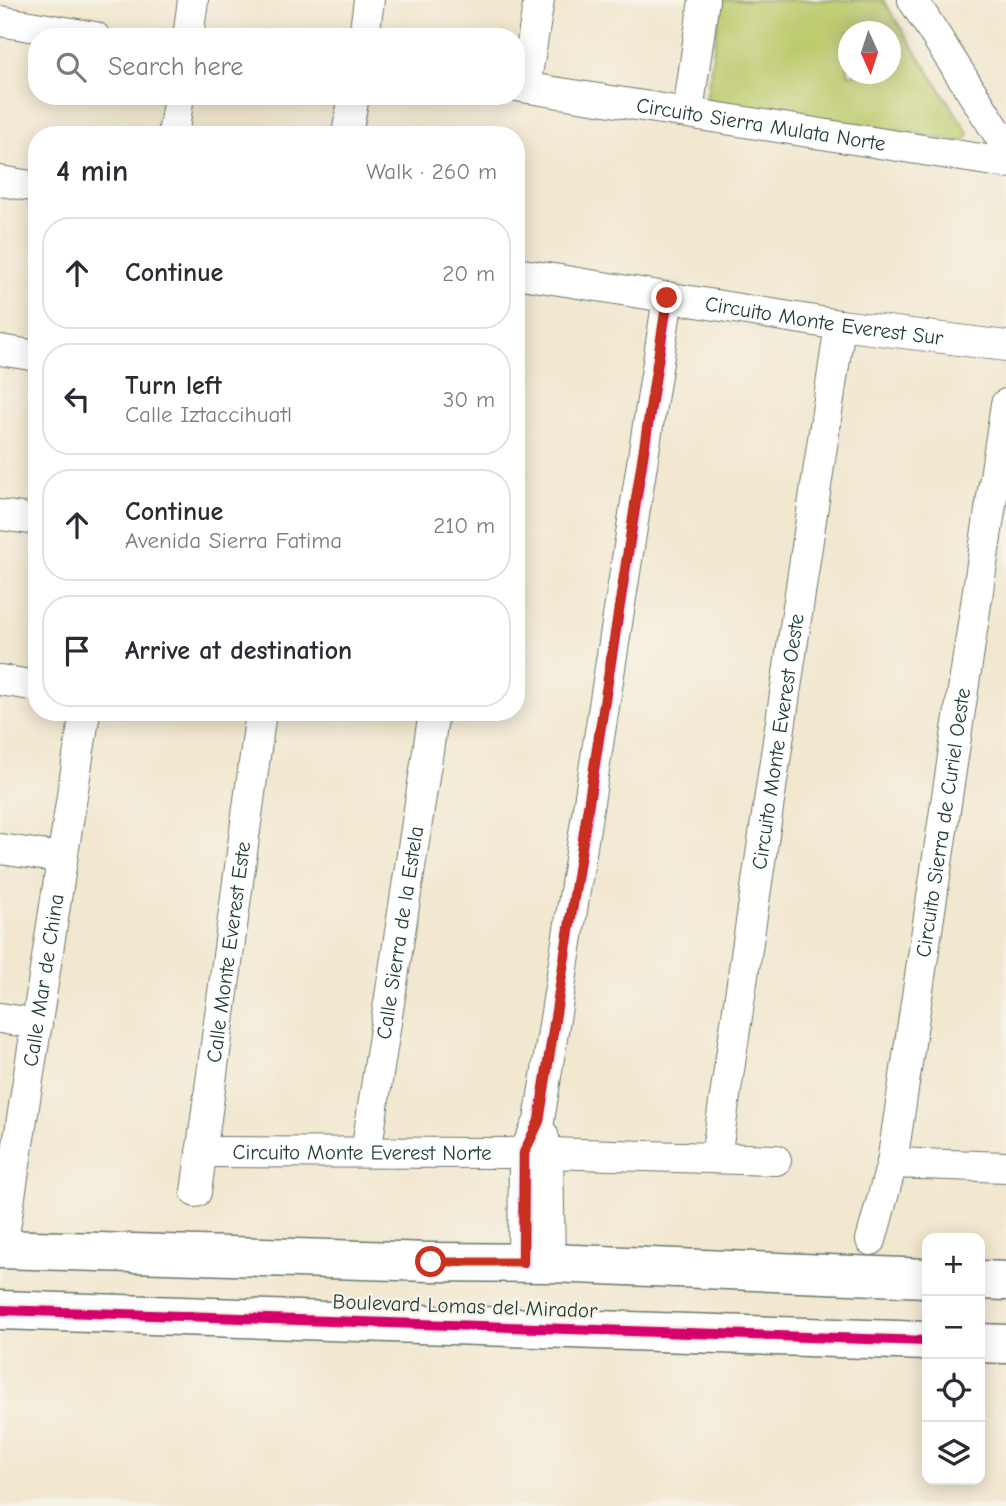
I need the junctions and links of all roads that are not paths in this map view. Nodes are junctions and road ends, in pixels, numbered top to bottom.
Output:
1 (193, 0) edge
2 (369, 0) edge
3 (539, 0) edge
4 (704, 0) edge
5 (913, 0) edge
6 (0, 21) edge
7 (42, 28) edge
8 (189, 28) edge
9 (365, 28) edge
10 (525, 64) edge
11 (525, 88) edge
12 (178, 105) edge
13 (352, 105) edge
14 (688, 112) junction
15 (174, 126) edge
16 (348, 126) edge
17 (1006, 146) edge
18 (1006, 163) edge
19 (0, 181) edge
20 (28, 186) edge
21 (525, 274) edge
22 (667, 298) junction
23 (840, 325) junction
24 (1006, 346) edge
25 (0, 350) edge
26 (28, 355) edge
27 (1006, 404) edge
28 (0, 515) edge
29 (28, 519) edge
30 (0, 680) edge
31 (28, 685) edge
32 (84, 721) edge
33 (260, 721) edge
34 (433, 721) edge
35 (0, 849) edge
36 (62, 858) junction
37 (0, 1018) edge
38 (37, 1024) junction
39 (201, 1152) junction
40 (366, 1152) junction
41 (536, 1153) junction
42 (716, 1157) junction
43 (776, 1160) dead end
44 (892, 1163) junction
45 (1006, 1167) edge
46 (196, 1192) dead end
47 (871, 1240) dead end
48 (1, 1248) edge
49 (431, 1262) junction
50 (536, 1263) junction
51 (922, 1278) edge
52 (985, 1280) edge
53 (1006, 1281) edge
54 (0, 1313) edge
55 (429, 1324) junction
56 (922, 1341) edge
57 (985, 1343) edge
58 (1006, 1344) edge

1 - 8 street
2 - 9 street
3 - 10 street
4 - 14 street
5 - 17 street
6 - 7 street
11 - 14 street, Circuito Sierra Mulata Norte
12 - 15 street
13 - 16 street
14 - 18 street, Circuito Sierra Mulata Norte
19 - 20 street
21 - 22 street, Circuito Monte Everest Sur
22 - 23 street, Circuito Monte Everest Sur
22 - 41 street
23 - 24 street, Circuito Monte Everest Sur
23 - 42 street, Circuito Monte Everest Oeste
25 - 26 street
27 - 44 street, Circuito Sierra de Curiel Oeste
28 - 29 street
30 - 31 street
32 - 36 street, Calle Mar de China
33 - 39 street, Calle Monte Everest Este
34 - 40 street, Calle Sierra de la Estela
35 - 36 street
36 - 38 street, Calle Mar de China
37 - 38 street
38 - 48 street, Calle Mar de China
39 - 40 street, Circuito Monte Everest Norte
39 - 46 street, Calle Monte Everest Este
40 - 41 street, Circuito Monte Everest Norte
41 - 42 street, Circuito Monte Everest Norte
41 - 50 street
42 - 43 street, Circuito Monte Everest Norte
44 - 45 street
44 - 47 street, Circuito Sierra de Curiel Oeste
48 - 49 street, Boulevard Lomas del Mirador
49 - 50 street, Boulevard Lomas del Mirador
49 - 55 street
50 - 51 street, Boulevard Lomas del Mirador
52 - 53 street
54 - 55 street, Boulevard Lomas del Mirador
55 - 56 street, Boulevard Lomas del Mirador
57 - 58 street

